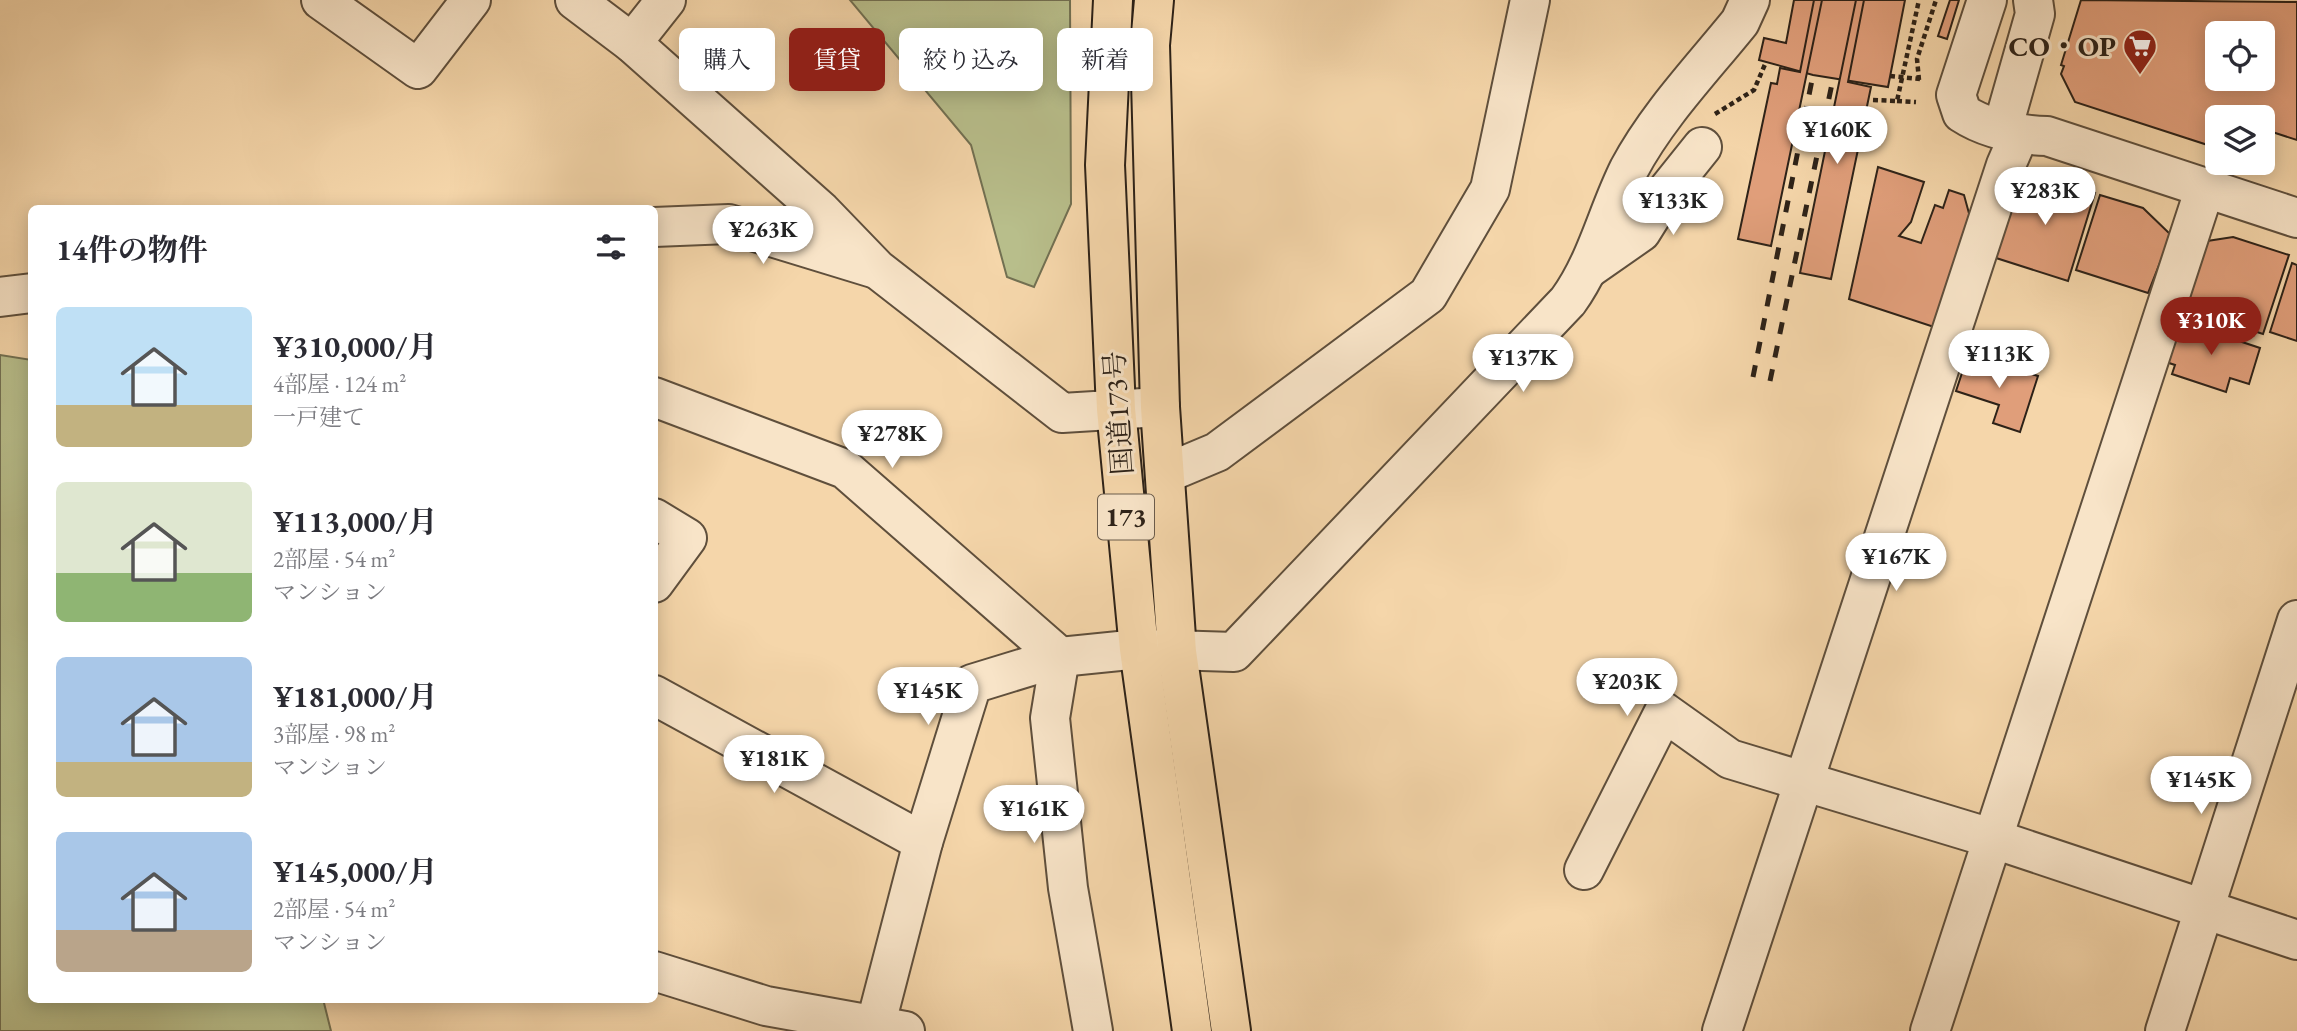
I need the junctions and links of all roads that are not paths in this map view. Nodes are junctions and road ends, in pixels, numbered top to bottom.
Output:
1 (321, 0) edge
2 (471, 0) edge
3 (575, 0) edge
4 (666, 0) edge
5 (1113, 0) edge
6 (1154, 0) edge
7 (1530, 0) edge
8 (1751, 0) edge
9 (1987, 0) edge
10 (2033, 0) edge
11 (632, 43) junction
12 (2010, 132) junction
13 (1702, 147) dead end
14 (2205, 188) junction
15 (2297, 218) edge
16 (658, 227) edge
17 (877, 269) junction
18 (1588, 269) junction
19 (28, 294) edge
20 (0, 297) edge
21 (658, 399) edge
22 (1160, 407) junction
23 (1116, 409) junction
24 (1167, 473) junction
25 (658, 520) edge
26 (658, 578) edge
27 (2297, 620) edge
28 (1139, 649) junction
29 (1177, 652) junction
30 (1060, 657) junction
31 (658, 697) edge
32 (1804, 779) junction
33 (1991, 838) junction
34 (923, 842) junction
35 (1584, 870) dead end
36 (2203, 908) junction
37 (2297, 940) edge
38 (658, 972) edge
39 (890, 1029) edge
40 (1093, 1031) edge
41 (1192, 1031) edge
42 (1231, 1031) edge
43 (1722, 1031) edge
44 (1930, 1031) edge
45 (2165, 1031) edge

1 - 2 street
3 - 11 street
4 - 11 street
5 - 23 highway, 国道173号 / 173
6 - 22 highway, 国道173号 / 173
7 - 24 street
8 - 18 street
9 - 12 street
10 - 12 street
11 - 17 street
12 - 14 street
12 - 32 street
13 - 18 street
14 - 15 street
14 - 33 street
16 - 17 street
17 - 23 street
18 - 29 street
19 - 20 street
21 - 30 street
22 - 23 street
22 - 24 highway, 国道173号 / 173
23 - 28 highway, 国道173号 / 173
24 - 29 highway, 国道173号 / 173
25 - 26 street
27 - 36 street
28 - 29 street
28 - 30 street
28 - 41 highway, 国道173号 / 173
29 - 42 highway, 国道173号 / 173
30 - 34 street
30 - 40 street
31 - 34 street
32 - 33 street
32 - 35 street
32 - 43 street
33 - 36 street
33 - 44 street
34 - 39 street
36 - 37 street
36 - 45 street
38 - 39 street

